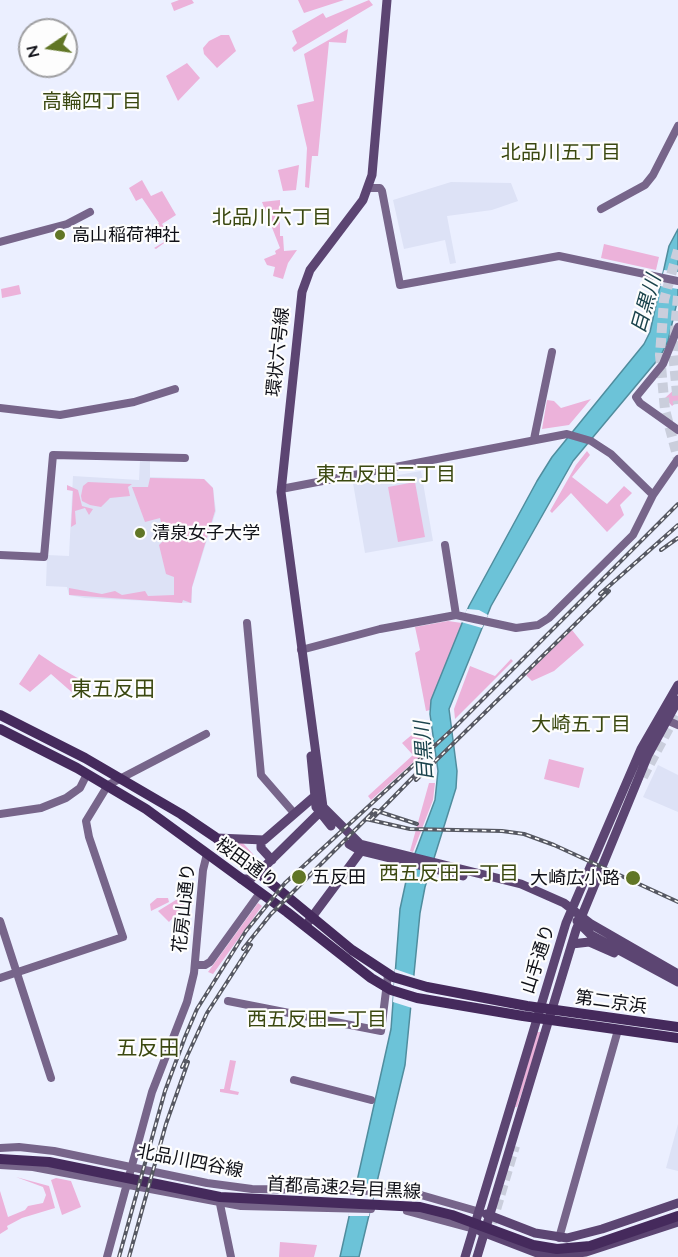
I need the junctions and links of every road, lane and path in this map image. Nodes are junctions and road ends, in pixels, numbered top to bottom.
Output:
1 (387, 0) edge
2 (678, 126) edge
3 (368, 188) junction
4 (601, 208) dead end
5 (90, 212) dead end
6 (0, 242) edge
7 (678, 281) edge
8 (678, 327) edge
9 (552, 352) dead end
10 (176, 389) dead end
11 (0, 408) edge
12 (678, 430) edge
13 (534, 439) junction
14 (185, 458) dead end
15 (678, 459) edge
16 (281, 489) junction
17 (652, 495) junction
18 (445, 545) dead end
19 (0, 555) edge
20 (460, 616) junction
21 (247, 623) dead end
22 (301, 650) junction
23 (678, 685) edge
24 (678, 700) edge
25 (0, 715) edge
26 (662, 718) junction
27 (678, 725) edge
28 (310, 727) junction
29 (0, 729) edge
30 (206, 734) dead end
31 (87, 774) junction
32 (121, 778) junction
33 (108, 785) junction
34 (315, 796) junction
35 (317, 811) junction
36 (294, 813) junction
37 (0, 814) edge
38 (214, 837) junction
39 (261, 840) junction
40 (361, 851) junction
41 (207, 854) junction
42 (272, 860) junction
43 (409, 860) junction
44 (257, 874) junction
45 (241, 879) junction
46 (262, 894) junction
47 (571, 911) junction
48 (580, 920) junction
49 (0, 921) edge
50 (308, 922) junction
51 (572, 944) junction
52 (627, 954) junction
53 (195, 965) junction
54 (17, 972) junction
55 (678, 974) edge
56 (390, 976) junction
57 (0, 978) edge
58 (678, 982) edge
59 (388, 988) junction
60 (228, 1001) dead end
61 (538, 1013) junction
62 (550, 1015) junction
63 (678, 1027) edge
64 (618, 1030) junction
65 (678, 1038) edge
66 (51, 1078) dead end
67 (294, 1080) dead end
68 (371, 1100) dead end
69 (0, 1148) edge
70 (0, 1153) edge
71 (0, 1159) edge
72 (0, 1165) edge
73 (133, 1167) junction
74 (128, 1185) junction
75 (220, 1203) junction
76 (678, 1203) edge
77 (678, 1209) edge
78 (480, 1212) junction
79 (492, 1216) junction
80 (678, 1216) edge
81 (678, 1222) edge
82 (474, 1230) junction
83 (485, 1233) junction
84 (559, 1238) junction
85 (107, 1257) edge
86 (231, 1257) edge
87 (465, 1257) edge
88 (477, 1257) edge

1 - 3 main road, 環状六号線
2 - 4 street
3 - 7 street
3 - 16 main road, 環状六号線
5 - 6 street
8 - 12 street
9 - 13 street
10 - 11 street
13 - 16 street
13 - 17 street
14 - 19 street
15 - 17 street
16 - 22 main road, 環状六号線
17 - 20 street
18 - 20 street
20 - 22 street
21 - 36 street
22 - 28 main road, 環状六号線
23 - 26 main road, 山手通り
24 - 26 main road, 山手通り
25 - 32 highway, 桜田通り
26 - 27 street
26 - 47 main road, 山手通り
26 - 48 main road, 山手通り
28 - 34 main road, 環状六号線
28 - 35 main road, 環状六号線
29 - 31 highway, 桜田通り
30 - 32 street
31 - 33 highway, 桜田通り
31 - 37 street
32 - 33 street
32 - 38 highway, 桜田通り
33 - 41 highway, 桜田通り
33 - 54 street
34 - 35 main road, 環状六号線
34 - 36 main road
35 - 36 main road
35 - 40 main road
35 - 42 main road
35 - 43 main road
36 - 39 main road
38 - 39 main road
38 - 44 highway, 桜田通り
39 - 42 main road
40 - 43 main road
40 - 50 main road
41 - 45 highway, 桜田通り
41 - 53 street, 花房山通り
42 - 44 main road
43 - 47 main road
44 - 45 main road
44 - 50 highway, 桜田通り
45 - 46 highway, 桜田通り
46 - 50 highway, 桜田通り
46 - 53 street, 花房山通り
47 - 48 main road
47 - 61 main road, 山手通り
48 - 51 main road, 山手通り
48 - 52 main road
48 - 55 main road
49 - 54 street
50 - 56 highway, 桜田通り
50 - 59 highway, 桜田通り
51 - 52 main road
51 - 62 main road, 山手通り
52 - 58 main road
53 - 73 street, 花房山通り
54 - 57 street
54 - 66 street
56 - 59 street
56 - 61 highway, 桜田通り
59 - 60 street
59 - 61 highway, 桜田通り
61 - 62 highway, 桜田通り
61 - 78 main road, 山手通り
62 - 63 highway, 第二京浜
62 - 64 highway, 第二京浜
62 - 79 main road, 山手通り
64 - 65 highway, 第二京浜
64 - 84 street
67 - 68 street
69 - 73 street, 北品川四谷線
70 - 77 highway, 首都高速2号目黒線
71 - 80 highway, 首都高速2号目黒線
72 - 74 street, 北品川四谷線
73 - 74 street, 花房山通り
73 - 78 street, 北品川四谷線
74 - 75 street, 北品川四谷線
74 - 85 street, 花房山通り
75 - 82 street, 北品川四谷線
75 - 86 street
76 - 84 main road
78 - 79 main road
78 - 82 main road, 山手通り
79 - 83 main road, 山手通り
79 - 84 main road
81 - 83 main road
82 - 83 main road
82 - 87 main road, 山手通り
83 - 88 main road, 山手通り

